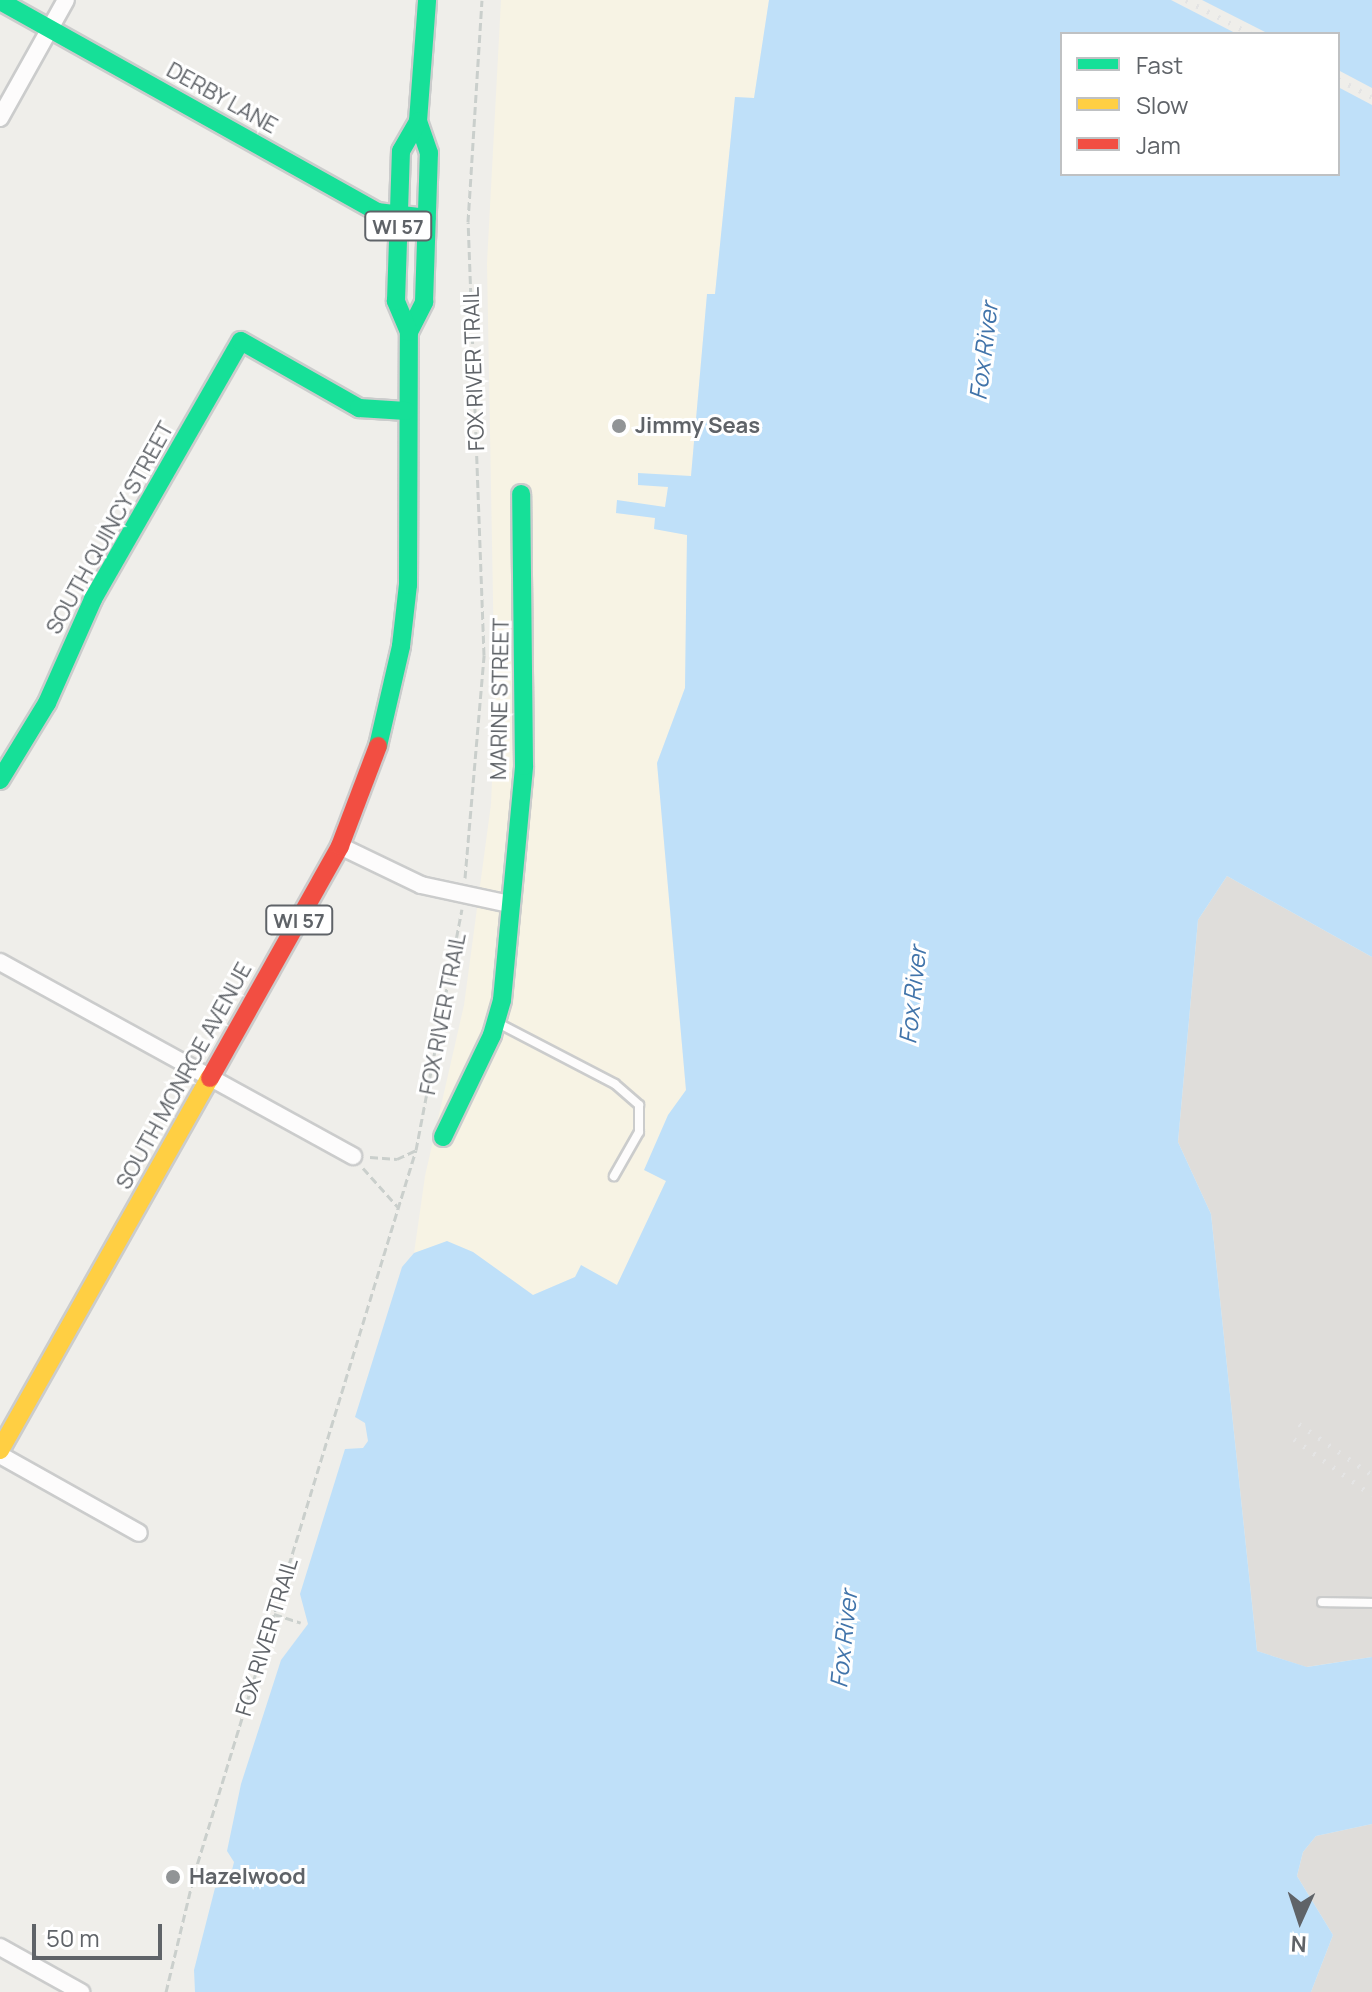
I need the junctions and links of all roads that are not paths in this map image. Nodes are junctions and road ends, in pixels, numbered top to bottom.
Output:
1 (66, 0) edge
2 (427, 0) edge
3 (0, 1) edge
4 (50, 29) junction
5 (0, 118) edge
6 (418, 121) junction
7 (399, 214) junction
8 (427, 218) junction
9 (409, 332) junction
10 (406, 411) junction
11 (521, 494) dead end
12 (0, 780) edge
13 (340, 846) junction
14 (510, 904) junction
15 (0, 962) edge
16 (496, 1022) junction
17 (210, 1079) junction
18 (443, 1137) dead end
19 (353, 1156) road end
20 (614, 1176) dead end
21 (0, 1453) edge
22 (139, 1533) dead end
23 (1322, 1602) dead end
24 (1372, 1603) edge
25 (0, 1947) edge
26 (74, 1990) edge

1 - 4 street
2 - 6 street, SOUTH MONROE AVENUE / WI 57
3 - 4 street, DERBY LANE
4 - 5 street
4 - 7 street, DERBY LANE
6 - 7 street, SOUTH MONROE AVENUE / WI 57
6 - 8 street, SOUTH MONROE AVENUE / WI 57
7 - 8 street, DERBY LANE
7 - 9 street, SOUTH MONROE AVENUE / WI 57
8 - 9 street, SOUTH MONROE AVENUE / WI 57
9 - 10 street, SOUTH MONROE AVENUE / WI 57
10 - 12 street, SOUTH QUINCY STREET
10 - 13 street, SOUTH MONROE AVENUE / WI 57
11 - 14 street, MARINE STREET
13 - 14 street
13 - 17 street, SOUTH MONROE AVENUE / WI 57
14 - 16 street, MARINE STREET
15 - 17 street
16 - 18 street, MARINE STREET
16 - 20 lane
17 - 19 street
17 - 21 street, SOUTH MONROE AVENUE / WI 57
21 - 22 street
23 - 24 lane
25 - 26 street

